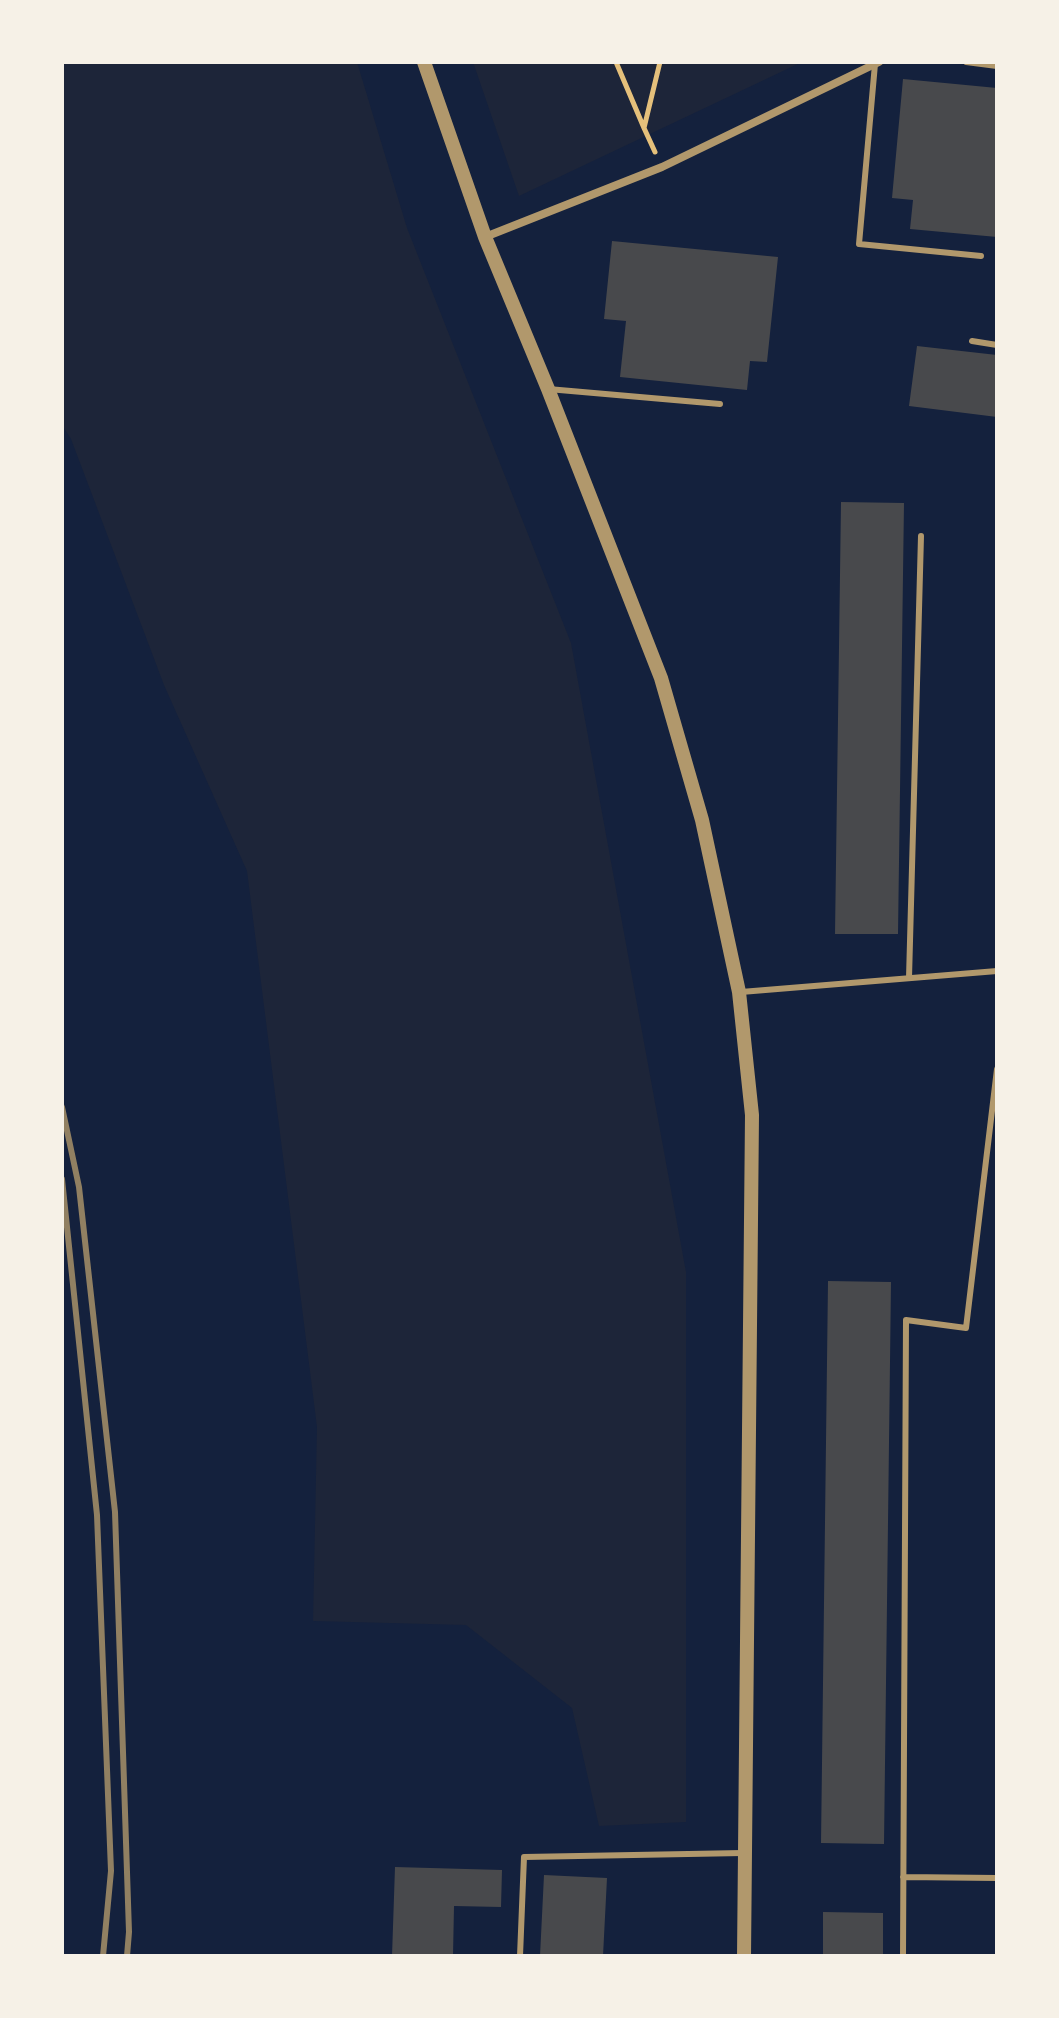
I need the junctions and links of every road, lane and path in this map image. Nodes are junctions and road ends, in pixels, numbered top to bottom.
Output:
1 (424, 62) edge
2 (616, 62) edge
3 (660, 62) edge
4 (966, 62) edge
5 (877, 63) edge
6 (997, 66) edge
7 (485, 237) junction
8 (981, 256) dead end
9 (972, 341) dead end
10 (997, 345) edge
11 (548, 389) junction
12 (720, 404) dead end
13 (921, 536) dead end
14 (997, 971) edge
15 (909, 978) junction
16 (739, 992) junction
17 (997, 1069) edge
18 (746, 1853) junction
19 (903, 1877) junction
20 (997, 1878) edge
21 (520, 1956) edge
22 (744, 1956) edge
23 (903, 1956) edge

1 - 7 street
2 - 3 path
4 - 6 lane
5 - 7 street
5 - 8 lane
7 - 11 street
9 - 10 lane
11 - 12 lane
11 - 16 street
13 - 15 lane
14 - 15 lane
15 - 16 lane
16 - 18 street
17 - 19 lane
18 - 21 lane
18 - 22 street
19 - 20 lane
19 - 23 lane

